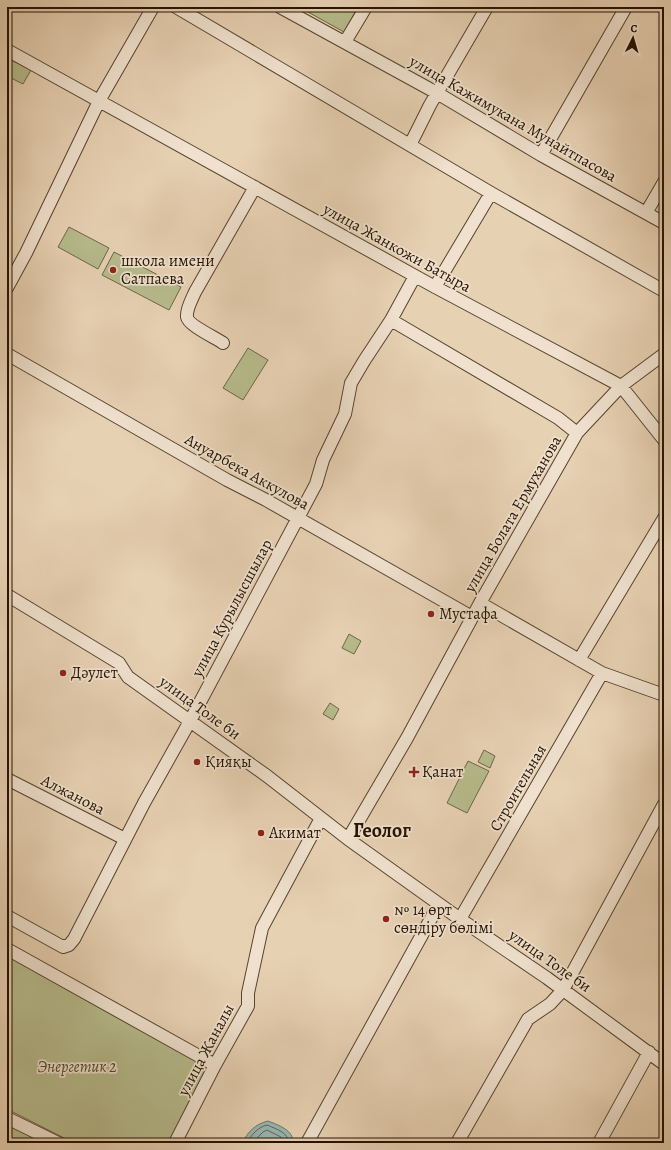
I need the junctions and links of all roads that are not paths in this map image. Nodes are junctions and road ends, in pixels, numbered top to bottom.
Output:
1 (153, 7) edge
2 (176, 7) edge
3 (280, 7) edge
4 (366, 7) edge
5 (487, 7) edge
6 (626, 7) edge
7 (345, 42) junction
8 (7, 50) edge
9 (437, 93) junction
10 (100, 101) junction
11 (410, 145) junction
12 (541, 155) junction
13 (664, 182) edge
14 (255, 187) junction
15 (492, 193) junction
16 (646, 213) junction
17 (664, 223) edge
18 (415, 276) junction
19 (435, 287) junction
20 (7, 288) edge
21 (664, 291) edge
22 (391, 320) junction
23 (223, 343) dead end
24 (7, 354) edge
25 (664, 354) edge
26 (621, 386) junction
27 (577, 433) junction
28 (664, 440) edge
29 (298, 518) junction
30 (664, 518) edge
31 (7, 595) edge
32 (480, 603) junction
33 (472, 617) junction
34 (579, 660) junction
35 (602, 673) junction
36 (664, 695) edge
37 (190, 721) junction
38 (7, 779) edge
39 (664, 804) edge
40 (321, 818) junction
41 (125, 839) junction
42 (348, 839) junction
43 (439, 904) junction
44 (7, 916) edge
45 (460, 919) junction
46 (7, 949) edge
47 (563, 990) junction
48 (650, 1052) junction
49 (663, 1062) edge
50 (215, 1065) junction
51 (7, 1118) edge
52 (58, 1143) edge
53 (175, 1143) edge
54 (307, 1143) edge
55 (457, 1143) edge
56 (599, 1143) edge

1 - 10 street
2 - 11 street
3 - 7 street, улица Кажимукана Мунайтпасова
4 - 7 street
5 - 9 street
6 - 12 street
7 - 9 street, улица Кажимукана Мунайтпасова
8 - 10 street, улица Жанкожи Батыра
9 - 11 street
9 - 12 street, улица Кажимукана Мунайтпасова
10 - 14 street, улица Жанкожи Батыра
10 - 20 street
11 - 15 street
12 - 16 street, улица Кажимукана Мунайтпасова
13 - 16 street
14 - 18 street, улица Жанкожи Батыра
14 - 23 street
15 - 19 street
15 - 21 street
16 - 17 street, улица Кажимукана Мунайтпасова
18 - 19 street, улица Жанкожи Батыра
18 - 22 street, улица Курылысшылар
19 - 26 street, улица Жанкожи Батыра
22 - 27 street
22 - 29 street, улица Курылысшылар
24 - 29 street, Ануарбека Аккулова
25 - 26 street, улица Болата Ермуханова
26 - 27 street, улица Болата Ермуханова
26 - 28 street, улица Жанкожи Батыра
27 - 32 street, улица Болата Ермуханова
29 - 33 street, Ануарбека Аккулова
29 - 37 street, улица Курылысшылар
30 - 34 street
31 - 37 street, улица Толе би
32 - 33 street, улица Болата Ермуханова
32 - 34 street
33 - 42 street, улица Болата Ермуханова
34 - 35 street
35 - 36 street
35 - 45 street, Строительная
37 - 40 street, улица Толе би
37 - 41 street, улица Курылысшылар
38 - 41 street, Алжанова
39 - 47 street
40 - 42 street, улица Толе би
40 - 50 street, улица Жаналы
41 - 44 street, улица Курылысшылар
42 - 43 street, улица Толе би
43 - 45 street, улица Толе би
43 - 54 street
45 - 47 street, улица Толе би
46 - 50 street
47 - 48 street, улица Толе би
47 - 55 street
48 - 49 street, улица Толе би
48 - 56 street
50 - 53 street, улица Жаналы
51 - 52 street

